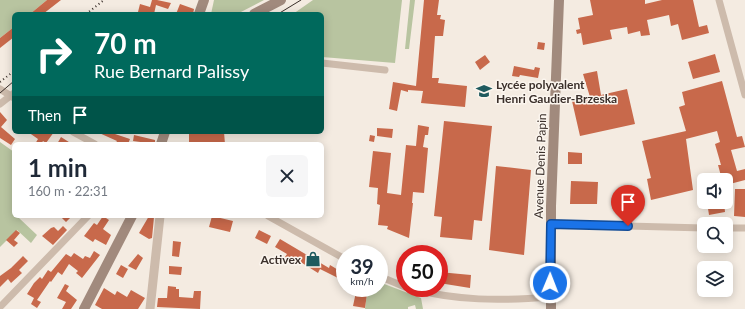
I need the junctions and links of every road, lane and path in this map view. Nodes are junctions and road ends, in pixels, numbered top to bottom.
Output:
1 (204, 0) edge
2 (207, 0) edge
3 (274, 0) edge
4 (281, 0) edge
5 (559, 0) edge
6 (719, 0) edge
7 (200, 12) edge
8 (204, 12) edge
9 (251, 12) edge
10 (258, 12) edge
11 (324, 63) edge
12 (385, 70) dead end
13 (0, 89) edge
14 (12, 95) edge
15 (745, 95) edge
16 (12, 96) edge
17 (0, 104) edge
18 (77, 134) edge
19 (91, 142) edge
20 (86, 218) edge
21 (131, 218) edge
22 (136, 218) edge
23 (160, 218) edge
24 (272, 218) edge
25 (551, 224) junction
26 (697, 228) edge
27 (733, 228) edge
28 (745, 228) edge
29 (124, 236) junction
30 (336, 254) edge
31 (448, 297) edge
32 (550, 297) junction
33 (0, 307) edge
34 (84, 309) edge
35 (150, 309) edge
36 (551, 309) edge

1 - 7 main road
2 - 8 main road
3 - 9 main road
4 - 10 main road
5 - 25 main road, Avenue Denis Papin
6 - 15 street
11 - 12 street
13 - 14 street
16 - 17 street
18 - 19 street
20 - 33 street
21 - 29 main road
22 - 29 main road
23 - 35 street
24 - 30 street
25 - 26 street
25 - 32 main road, Avenue Denis Papin
27 - 28 street
29 - 34 main road
31 - 32 street
32 - 36 main road, Avenue Denis Papin

